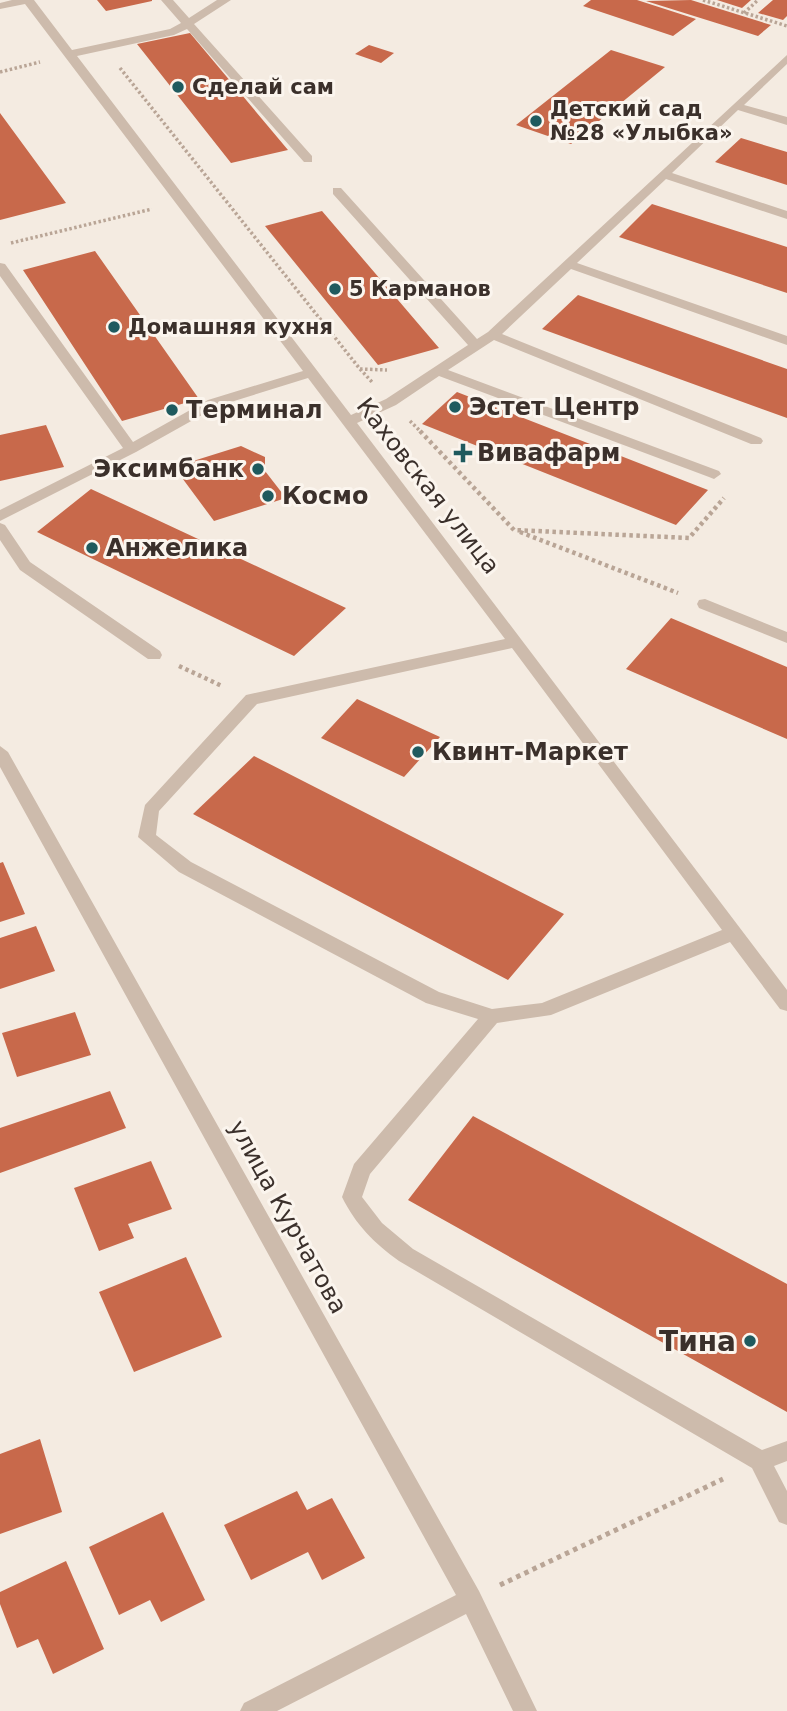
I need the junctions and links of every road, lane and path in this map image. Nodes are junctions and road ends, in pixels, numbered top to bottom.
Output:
1 (27, 0) edge
2 (167, 0) edge
3 (225, 0) edge
4 (703, 0) edge
5 (758, 0) edge
6 (0, 6) edge
7 (744, 12) junction
8 (187, 24) junction
9 (787, 26) edge
10 (103, 47) junction
11 (71, 54) junction
12 (787, 58) edge
13 (0, 72) edge
14 (736, 106) junction
15 (787, 121) edge
16 (309, 159) dead end
17 (664, 174) junction
18 (337, 191) dead end
19 (181, 202) junction
20 (787, 215) edge
21 (0, 246) edge
22 (569, 264) junction
23 (0, 267) edge
24 (493, 335) junction
25 (787, 341) edge
26 (476, 346) junction
27 (360, 369) junction
28 (440, 372) junction
29 (310, 373) junction
30 (391, 402) junction
31 (347, 423) junction
32 (756, 441) dead end
33 (131, 449) junction
34 (714, 474) joint
35 (0, 516) edge
36 (0, 528) edge
37 (514, 530) junction
38 (705, 604) joint
39 (787, 638) edge
40 (516, 642) junction
41 (155, 655) joint
42 (252, 699) junction
43 (0, 752) edge
44 (734, 933) junction
45 (787, 1004) edge
46 (492, 1016) junction
47 (787, 1451) edge
48 (760, 1461) junction
49 (787, 1514) edge
50 (471, 1599) junction
51 (252, 1711) edge
52 (524, 1711) edge

1 - 6 street
1 - 11 street, Каховская улица
2 - 8 street
3 - 8 street
4 - 7 path
5 - 7 path
7 - 9 path
8 - 10 street
8 - 16 street
10 - 11 street
10 - 27 path
11 - 13 path
11 - 19 street, Каховская улица
12 - 14 street
14 - 15 street
14 - 17 street
17 - 20 street
17 - 22 street
18 - 26 street
19 - 21 path
19 - 29 street, Каховская улица
22 - 24 street
22 - 25 street
23 - 33 street
24 - 26 street
24 - 32 street
26 - 28 street
27 - 28 path
27 - 30 path
28 - 30 street
28 - 34 street
29 - 31 street, Каховская улица
29 - 33 street
30 - 31 street
30 - 37 path
31 - 40 street, Каховская улица
33 - 35 street
34 - 37 path
36 - 41 street
37 - 38 path
38 - 39 street
40 - 42 street
40 - 44 street, Каховская улица
41 - 42 path
42 - 46 street
43 - 50 street, улица Курчатова
44 - 45 street, Каховская улица
44 - 46 street
46 - 48 street
47 - 48 street
48 - 49 street
48 - 50 path
50 - 51 street
50 - 52 street, улица Курчатова

